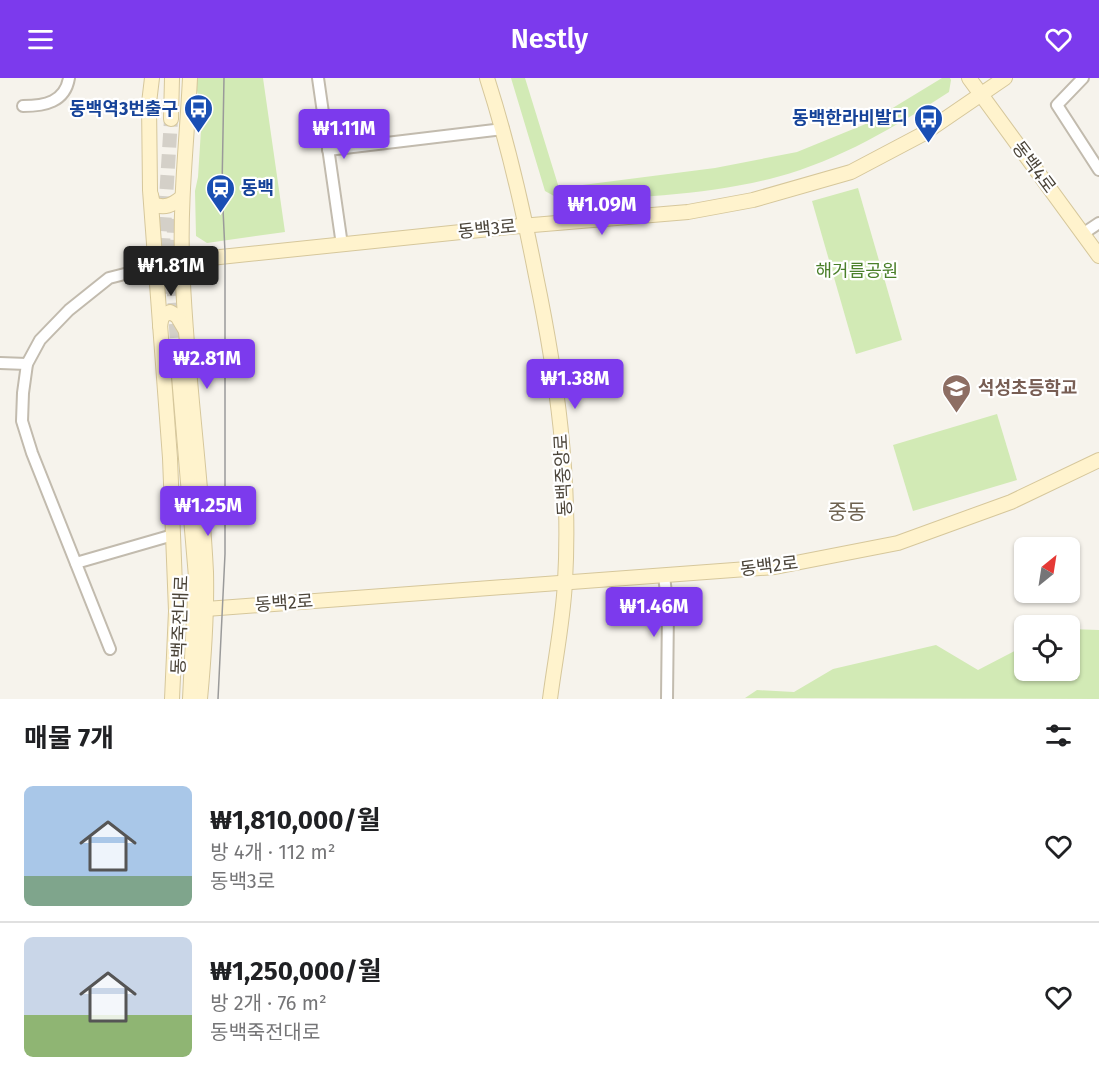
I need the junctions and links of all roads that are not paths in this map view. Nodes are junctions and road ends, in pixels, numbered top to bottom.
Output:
1 (69, 78) edge
2 (152, 78) edge
3 (172, 78) edge
4 (183, 78) edge
5 (189, 78) edge
6 (318, 78) edge
7 (487, 78) edge
8 (969, 78) edge
9 (1005, 78) edge
10 (1083, 78) edge
11 (980, 93) junction
12 (23, 106) dead end
13 (503, 129) junction
14 (1099, 147) edge
15 (328, 150) junction
16 (1090, 157) junction
17 (1099, 170) edge
18 (150, 190) junction
19 (181, 198) junction
20 (1099, 223) edge
21 (526, 225) junction
22 (1084, 233) junction
23 (342, 245) junction
24 (1099, 256) edge
25 (182, 261) junction
26 (156, 266) junction
27 (160, 327) junction
28 (186, 333) junction
29 (0, 363) edge
30 (27, 364) junction
31 (1099, 460) edge
32 (173, 535) junction
33 (76, 563) junction
34 (664, 576) junction
35 (565, 582) junction
36 (206, 609) junction
37 (110, 648) dead end
38 (172, 699) edge
39 (177, 699) edge
40 (190, 699) edge
41 (200, 699) edge
42 (550, 699) edge
43 (667, 699) edge

1 - 12 street
2 - 18 street
3 - 4 street
5 - 19 street
6 - 15 street
7 - 13 street, 동백중앙로
8 - 11 street, 동백4로
9 - 11 street, 동백3로
10 - 16 street
11 - 21 street, 동백3로
11 - 22 street, 동백4로
13 - 15 street
13 - 21 street, 동백중앙로
14 - 16 street
15 - 23 street
16 - 17 street
18 - 19 street
18 - 26 street
19 - 25 street
20 - 22 street
21 - 23 street, 동백3로
21 - 35 street, 동백중앙로
22 - 24 street, 동백4로
23 - 25 street, 동백3로
25 - 26 street, 동백3로
25 - 28 street
26 - 27 street
26 - 30 street
27 - 28 street
27 - 32 street
28 - 36 street
29 - 30 street
30 - 33 street
31 - 34 street, 동백2로
32 - 33 street
32 - 38 street
33 - 37 street
34 - 35 street, 동백2로
34 - 43 street
35 - 36 street, 동백2로
35 - 42 street, 동백중앙로
36 - 41 street
39 - 40 street, 동백죽전대로

